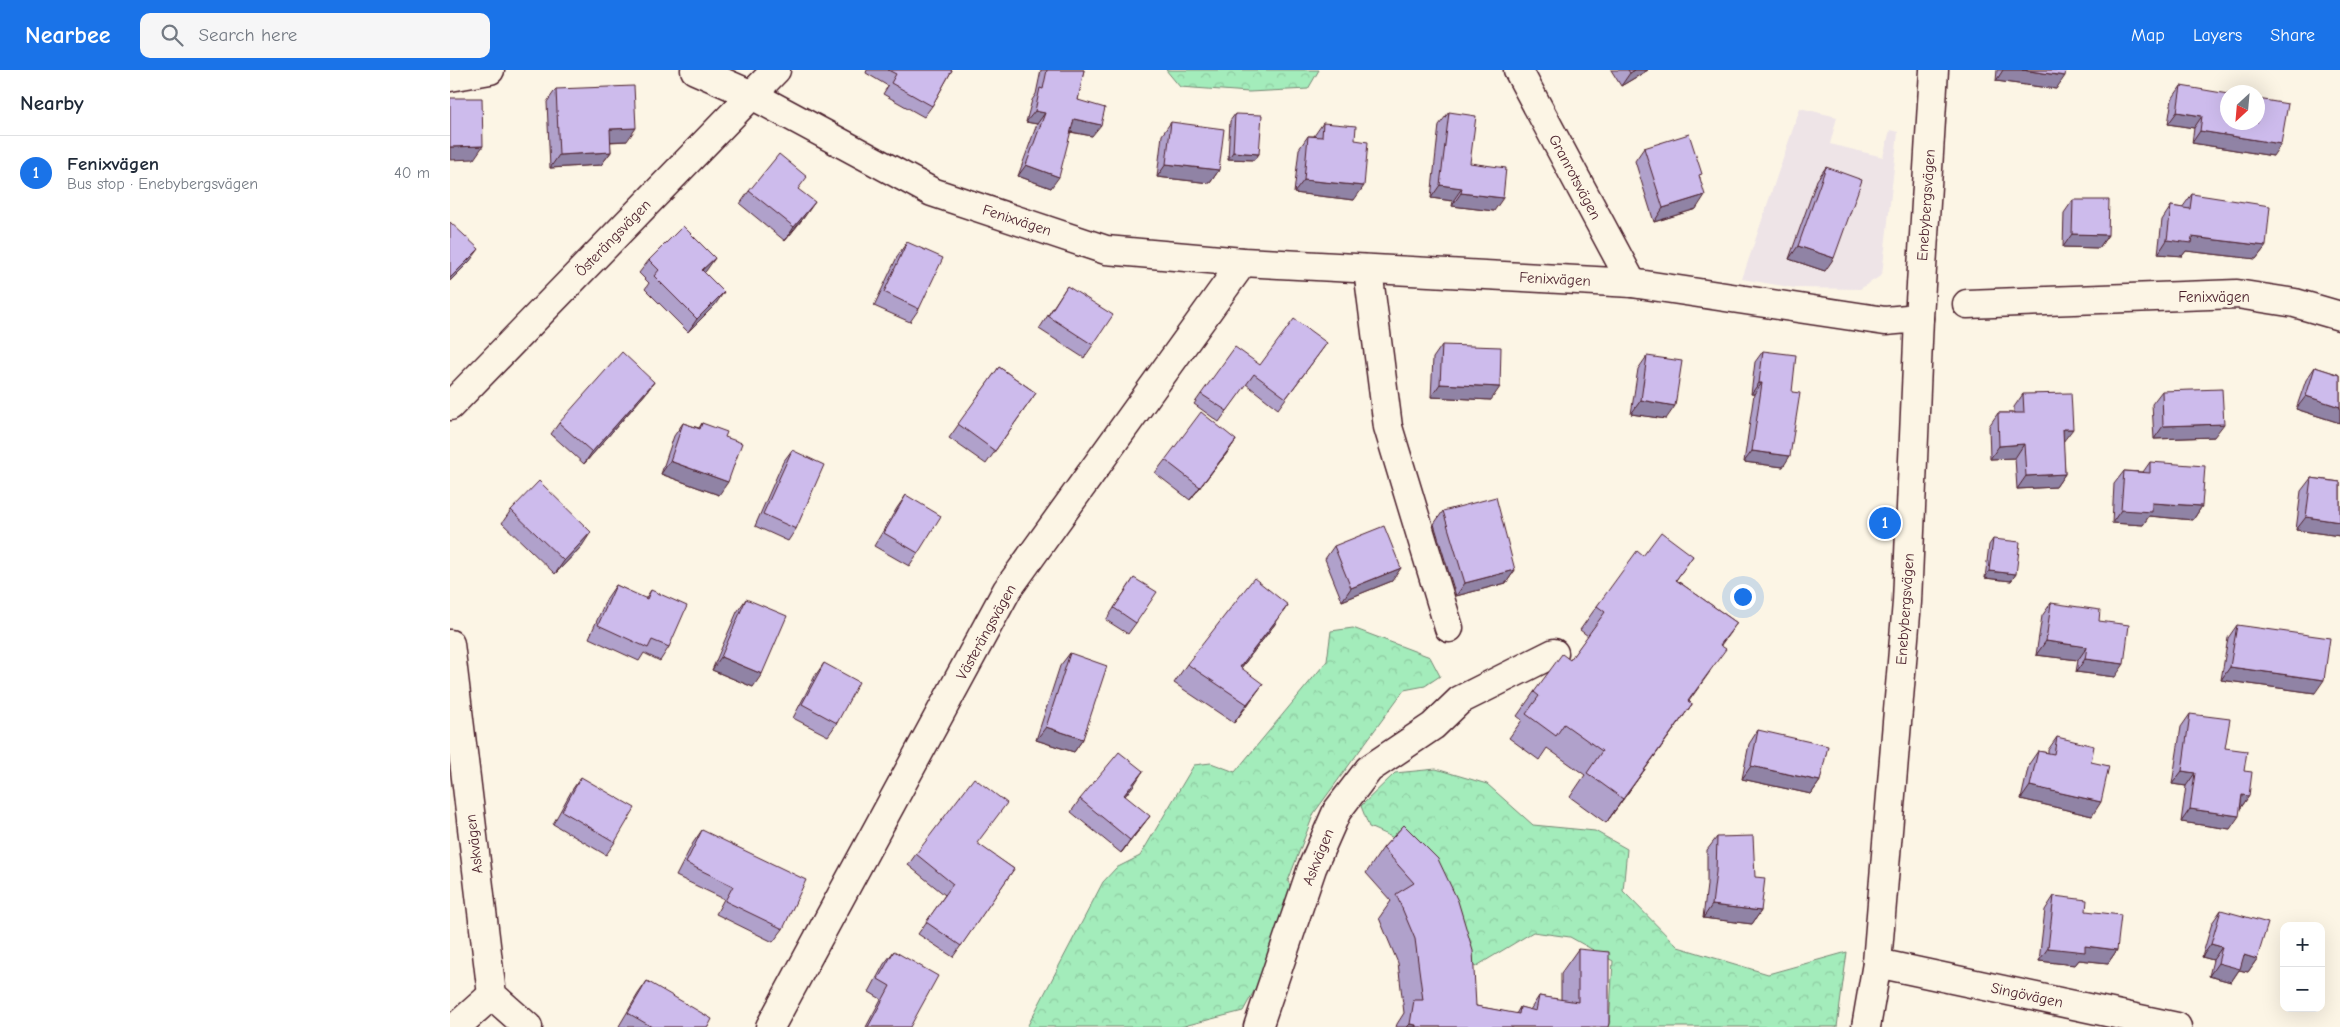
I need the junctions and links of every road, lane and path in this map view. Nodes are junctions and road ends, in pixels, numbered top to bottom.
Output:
1 (490, 70) edge
2 (695, 70) edge
3 (776, 70) edge
4 (1518, 70) edge
5 (1934, 70) edge
6 (450, 76) edge
7 (752, 95) junction
8 (1243, 262) junction
9 (1368, 270) junction
10 (1632, 283) junction
11 (1967, 304) dead end
12 (2340, 316) edge
13 (1919, 318) junction
14 (450, 406) edge
15 (1449, 628) dead end
16 (450, 644) edge
17 (1554, 652) dead end
18 (1877, 963) junction
19 (492, 995) junction
20 (456, 1027) edge
21 (528, 1027) edge
22 (770, 1027) edge
23 (1258, 1027) edge
24 (1866, 1027) edge
25 (2177, 1027) edge

1 - 6 street
2 - 7 street, Fenixvägen
3 - 7 street, Österängsvägen
4 - 10 street, Granrotsvägen
5 - 13 street, Enebybergsvägen
7 - 8 street, Fenixvägen
7 - 14 street, Österängsvägen
8 - 9 street, Fenixvägen
8 - 22 street, Västerängsvägen
9 - 10 street, Fenixvägen
9 - 15 street
10 - 13 street, Fenixvägen
11 - 12 street, Fenixvägen
13 - 18 street, Enebybergsvägen
16 - 19 street, Askvägen
17 - 23 street, Askvägen
18 - 24 street, Enebybergsvägen
18 - 25 street, Singövägen
19 - 20 street
19 - 21 street

